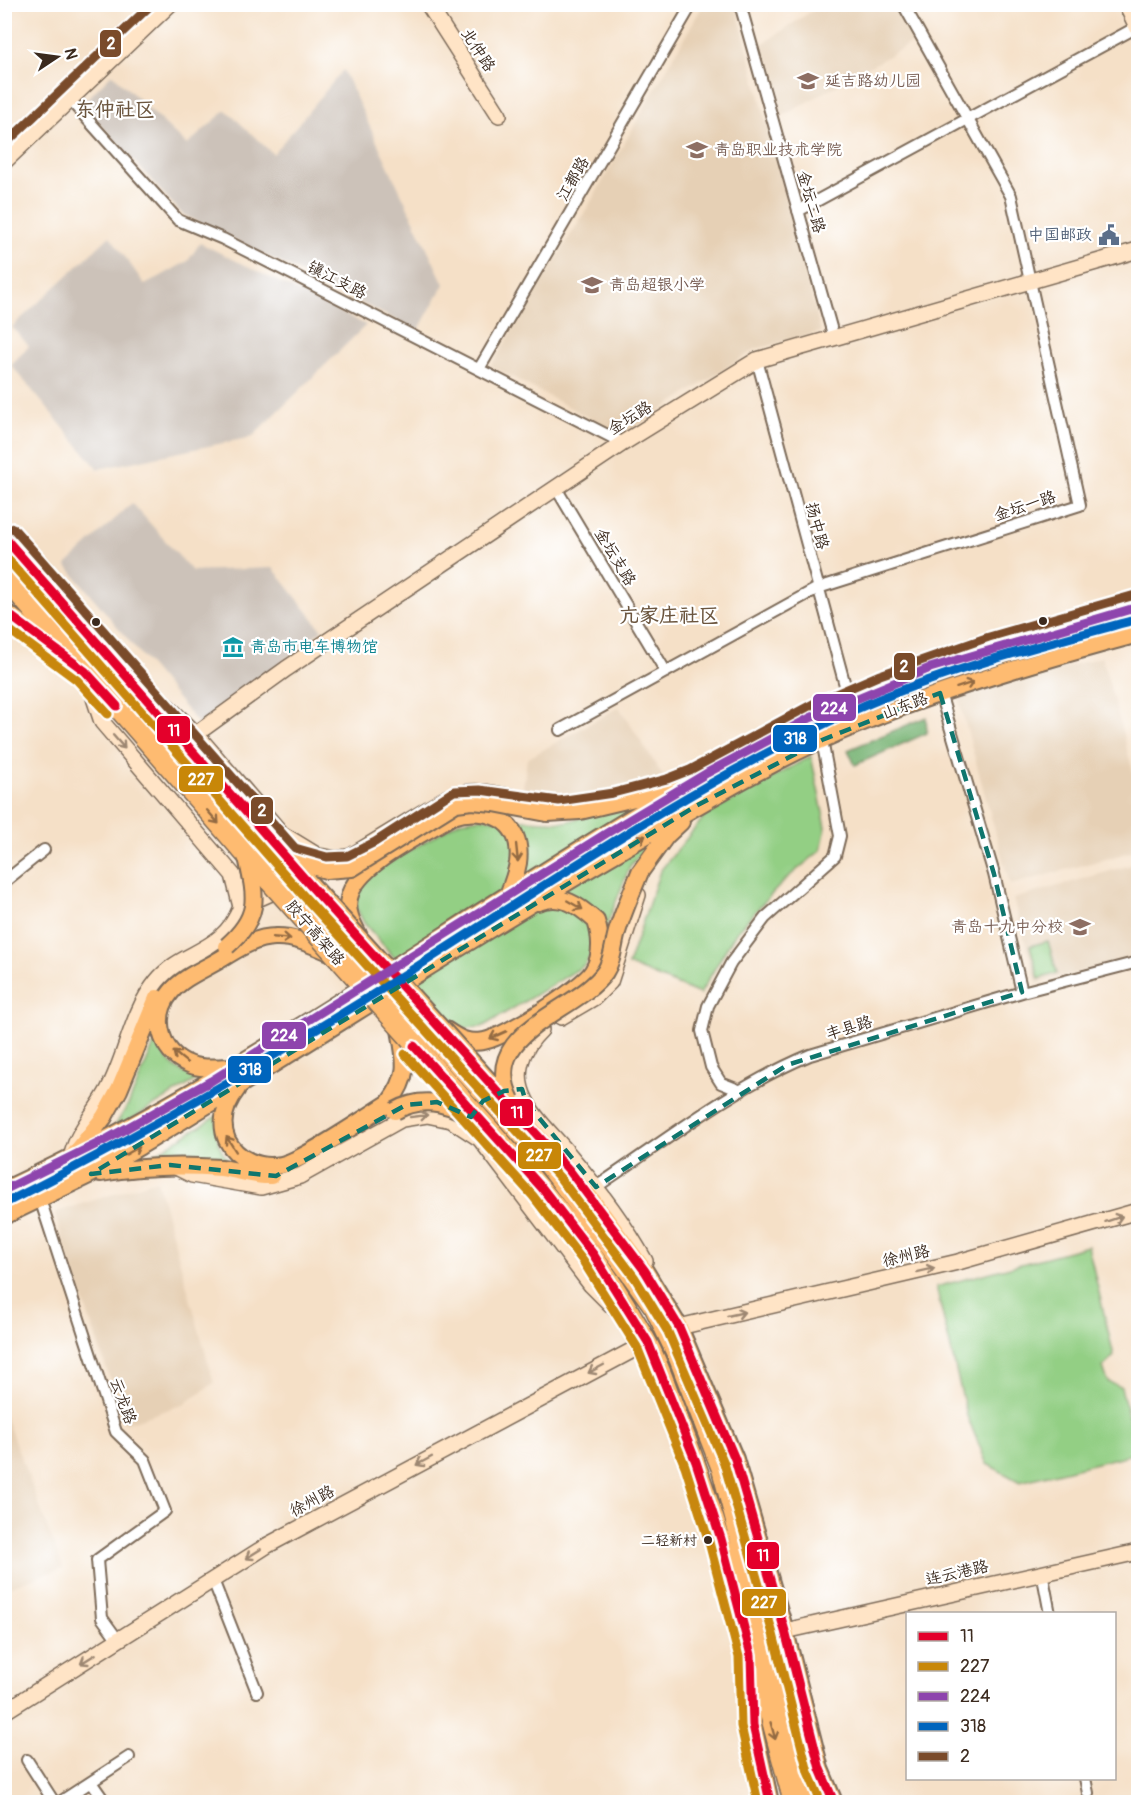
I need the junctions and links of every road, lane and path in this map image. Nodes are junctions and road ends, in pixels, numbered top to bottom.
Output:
1 (170, 4) edge
2 (428, 4) edge
3 (692, 4) edge
4 (740, 4) edge
5 (903, 4) edge
6 (1126, 4) edge
7 (1138, 28) edge
8 (71, 101) junction
9 (499, 115) dead end
10 (968, 121) junction
11 (4, 162) edge
12 (798, 211) junction
13 (1138, 250) edge
14 (1031, 281) junction
15 (834, 338) junction
16 (757, 360) junction
17 (479, 369) junction
18 (623, 443) junction
19 (556, 488) junction
20 (4, 536) edge
21 (4, 558) edge
22 (4, 578) edge
23 (818, 588) junction
24 (1138, 607) edge
25 (4, 611) edge
26 (1138, 634) edge
27 (105, 650) junction
28 (85, 671) junction
29 (666, 672) junction
30 (940, 693) junction
31 (849, 700) junction
32 (560, 730) dead end
33 (196, 734) junction
34 (822, 740) junction
35 (684, 786) junction
36 (696, 806) junction
37 (662, 842) junction
38 (44, 850) dead end
39 (261, 850) junction
40 (307, 850) junction
41 (288, 859) junction
42 (4, 882) edge
43 (240, 895) junction
44 (508, 895) junction
45 (526, 906) junction
46 (361, 940) junction
47 (229, 949) junction
48 (332, 953) junction
49 (1138, 962) edge
50 (1022, 992) junction
51 (439, 1026) junction
52 (400, 1030) junction
53 (236, 1067) junction
54 (240, 1086) junction
55 (522, 1091) junction
56 (741, 1091) junction
57 (392, 1107) junction
58 (512, 1115) junction
59 (466, 1127) junction
60 (491, 1130) junction
61 (71, 1159) junction
62 (170, 1165) junction
63 (91, 1174) junction
64 (596, 1187) junction
65 (4, 1190) edge
66 (40, 1199) junction
67 (1138, 1212) edge
68 (4, 1215) edge
69 (657, 1292) junction
70 (679, 1327) junction
71 (648, 1342) junction
72 (1138, 1552) edge
73 (1042, 1572) junction
74 (213, 1580) junction
75 (1050, 1612) edge
76 (785, 1631) junction
77 (118, 1640) junction
78 (752, 1655) junction
79 (257, 1692) dead end
80 (4, 1712) edge
81 (129, 1757) dead end
82 (27, 1760) dead end
83 (820, 1769) junction
84 (1085, 1780) edge
85 (91, 1782) junction
86 (1088, 1792) dead end
87 (54, 1803) edge
88 (60, 1803) edge
89 (105, 1803) edge
90 (770, 1803) edge
91 (793, 1803) edge
92 (810, 1803) edge
93 (824, 1803) edge
94 (834, 1803) edge

1 - 8 street
2 - 9 street, 北仲路
3 - 17 street, 江都路
4 - 12 street, 金坛二路
5 - 10 street, 金坛一路
6 - 7 street
7 - 10 street
8 - 11 street
8 - 17 street, 镇江支路
10 - 12 street
10 - 14 street, 金坛一路
12 - 15 street, 金坛二路
13 - 14 street, 金坛路
14 - 15 street, 金坛路
14 - 23 street, 金坛一路
15 - 16 street, 金坛路
16 - 18 street, 金坛路
16 - 23 street, 扬中路
17 - 18 street, 镇江支路
18 - 19 street, 金坛路
19 - 29 street, 金坛支路
19 - 33 street, 金坛路
20 - 27 main road
21 - 39 highway, 胶宁高架路
22 - 28 highway, 胶宁高架路
23 - 29 street, 金坛一路
23 - 31 street, 扬中路
24 - 31 main road, 山东路
25 - 28 main road
30 -> 26 main road, 山东路
27 - 33 street
27 - 39 main road
28 -> 39 highway, 胶宁高架路
28 -> 43 street
29 - 32 street, 金坛一路
30 - 34 main road, 山东路
30 - 50 street
31 - 35 main road, 山东路
33 - 40 street
34 - 36 main road, 山东路
34 - 56 street
35 - 40 street
35 - 41 main road, bridge
35 - 44 main road, 山东路
36 - 37 main road
45 -> 36 main road, 山东路
37 - 55 street
37 - 58 main road, bridge
38 - 42 street
39 - 41 main road
39 - 47 main road, bridge
39 - 48 highway, 胶宁高架路, bridge
39 - 58 highway, 胶宁高架路, bridge
40 - 43 street
41 - 46 main road, bridge
43 - 61 street
46 -> 44 main road, bridge
44 - 53 main road, 山东路
45 -> 51 main road, bridge
45 - 54 main road, 山东路
46 - 51 main road, bridge
47 -> 48 main road
53 -> 47 main road
47 - 61 main road
48 - 52 highway, 胶宁高架路, bridge
49 - 50 street, 丰县路
50 - 56 street, 丰县路
51 - 58 main road, bridge
52 - 57 main road
52 - 60 highway, 胶宁高架路, bridge
53 - 61 main road, 山东路
57 -> 54 main road
63 -> 54 main road, 山东路
55 - 59 street
55 - 64 street
56 - 64 street, 丰县路
57 - 60 main road, bridge
57 - 62 main road
58 - 69 main road
58 - 92 highway, 胶宁高架路
62 -> 59 street
59 - 71 street
60 - 71 highway, 胶宁高架路
61 - 65 main road, 山东路
62 - 63 main road
63 - 66 main road, 山东路
64 - 69 street
66 - 68 main road, 山东路
66 - 77 street, 云龙路
70 -> 67 street, 徐州路
69 - 70 main road
70 - 76 main road
71 -> 74 street, 徐州路
71 - 78 highway, 胶宁高架路
72 - 73 street, 连云港路
73 - 75 street
73 - 76 street, 连云港路
74 - 77 street, 徐州路
74 - 79 street
76 - 83 main road
77 -> 80 street, 徐州路
78 - 90 main road
78 -> 91 highway, 胶宁高架路
81 - 85 street
82 - 87 street
83 - 93 main road
83 - 94 main road
84 - 86 street
85 - 88 street
85 - 89 street

